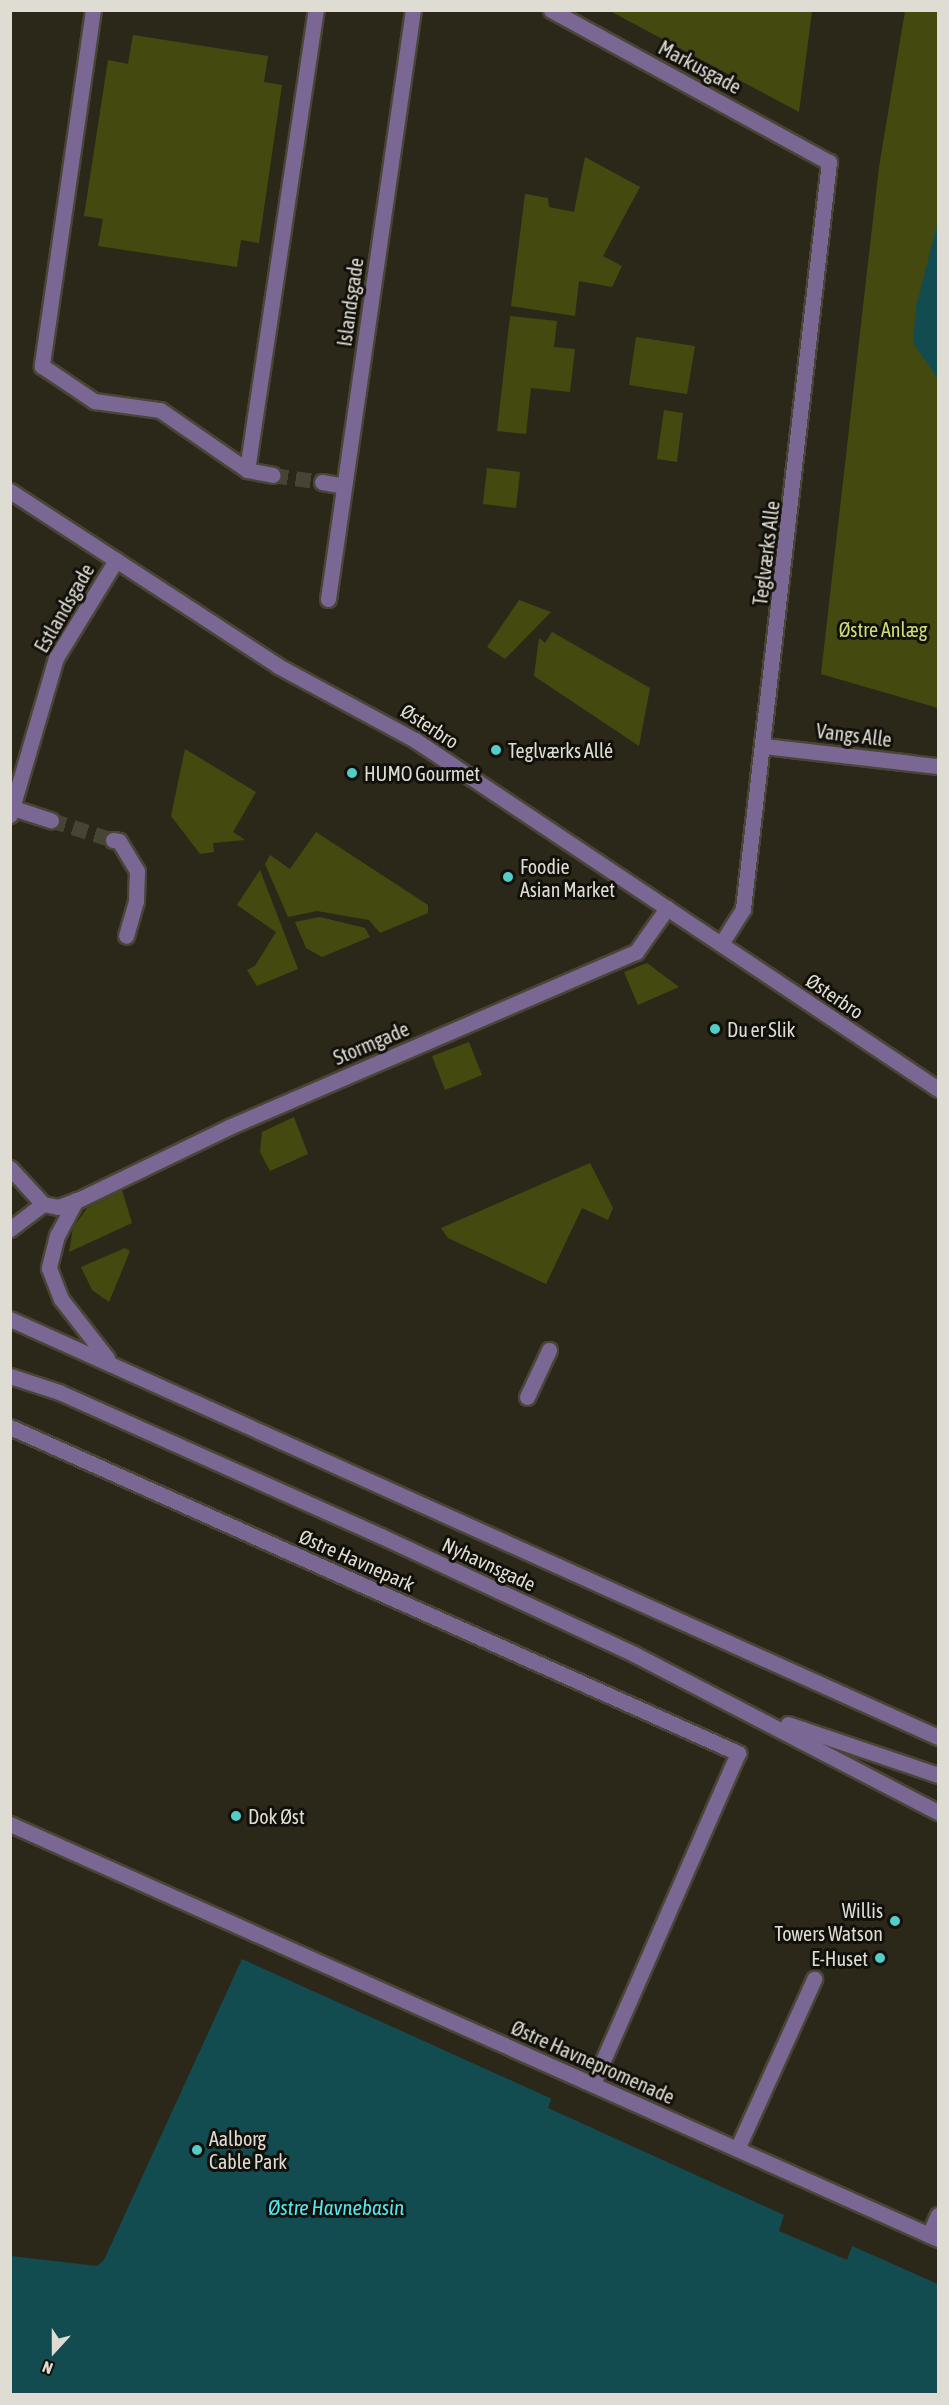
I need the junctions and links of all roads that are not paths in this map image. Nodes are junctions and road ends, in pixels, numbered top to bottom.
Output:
1 (93, 10) edge
2 (316, 10) edge
3 (413, 10) edge
4 (550, 10) edge
5 (829, 162) joint
6 (247, 470) junction
7 (273, 475) tunnel mouth
8 (322, 482) tunnel mouth
9 (344, 486) junction
10 (10, 491) edge
11 (116, 560) junction
12 (328, 599) dead end
13 (764, 746) junction
14 (939, 766) edge
15 (15, 783) edge
16 (12, 812) edge
17 (51, 820) tunnel mouth
18 (113, 840) tunnel mouth
19 (668, 908) junction
20 (126, 936) dead end
21 (721, 944) junction
22 (939, 1089) edge
23 (10, 1168) edge
24 (76, 1200) junction
25 (43, 1204) junction
26 (10, 1229) edge
27 (10, 1319) edge
28 (549, 1350) dead end
29 (108, 1360) junction
30 (10, 1376) edge
31 (527, 1397) dead end
32 (10, 1427) edge
33 (753, 1713) junction
34 (939, 1737) edge
35 (939, 1775) edge
36 (939, 1812) edge
37 (10, 1824) edge
38 (814, 1979) dead end
39 (593, 2084) junction
40 (737, 2149) junction
41 (939, 2215) edge
42 (934, 2237) edge

1 - 6 street
2 - 6 street
3 - 9 street, Islandsgade
4 - 5 street, Markusgade
5 - 13 street, Teglværks Alle
6 - 7 street
8 - 9 street
9 - 12 street, Islandsgade
10 - 11 street, Østerbro
11 - 15 street, Estlandsgade
11 - 19 street, Østerbro
13 - 14 street, Vangs Alle
13 - 21 street, Teglværks Alle
15 - 16 street, Estlandsgade
16 - 17 street
18 - 20 street
19 - 21 street, Østerbro
19 - 24 street, Stormgade
21 - 22 street, Østerbro
23 - 25 street
24 - 25 street, Stormgade
24 - 29 street
25 - 26 street
27 - 29 street, Nyhavnsgade
28 - 31 street
29 - 34 street, Nyhavnsgade
30 - 33 street, Nyhavnsgade
32 - 39 street, Østre Havnepark
33 - 35 street
33 - 36 street, Nyhavnsgade
37 - 39 street, Østre Havnepromenade
38 - 40 street
39 - 40 street, Østre Havnepromenade
40 - 42 street, Østre Havnepromenade
41 - 42 street

